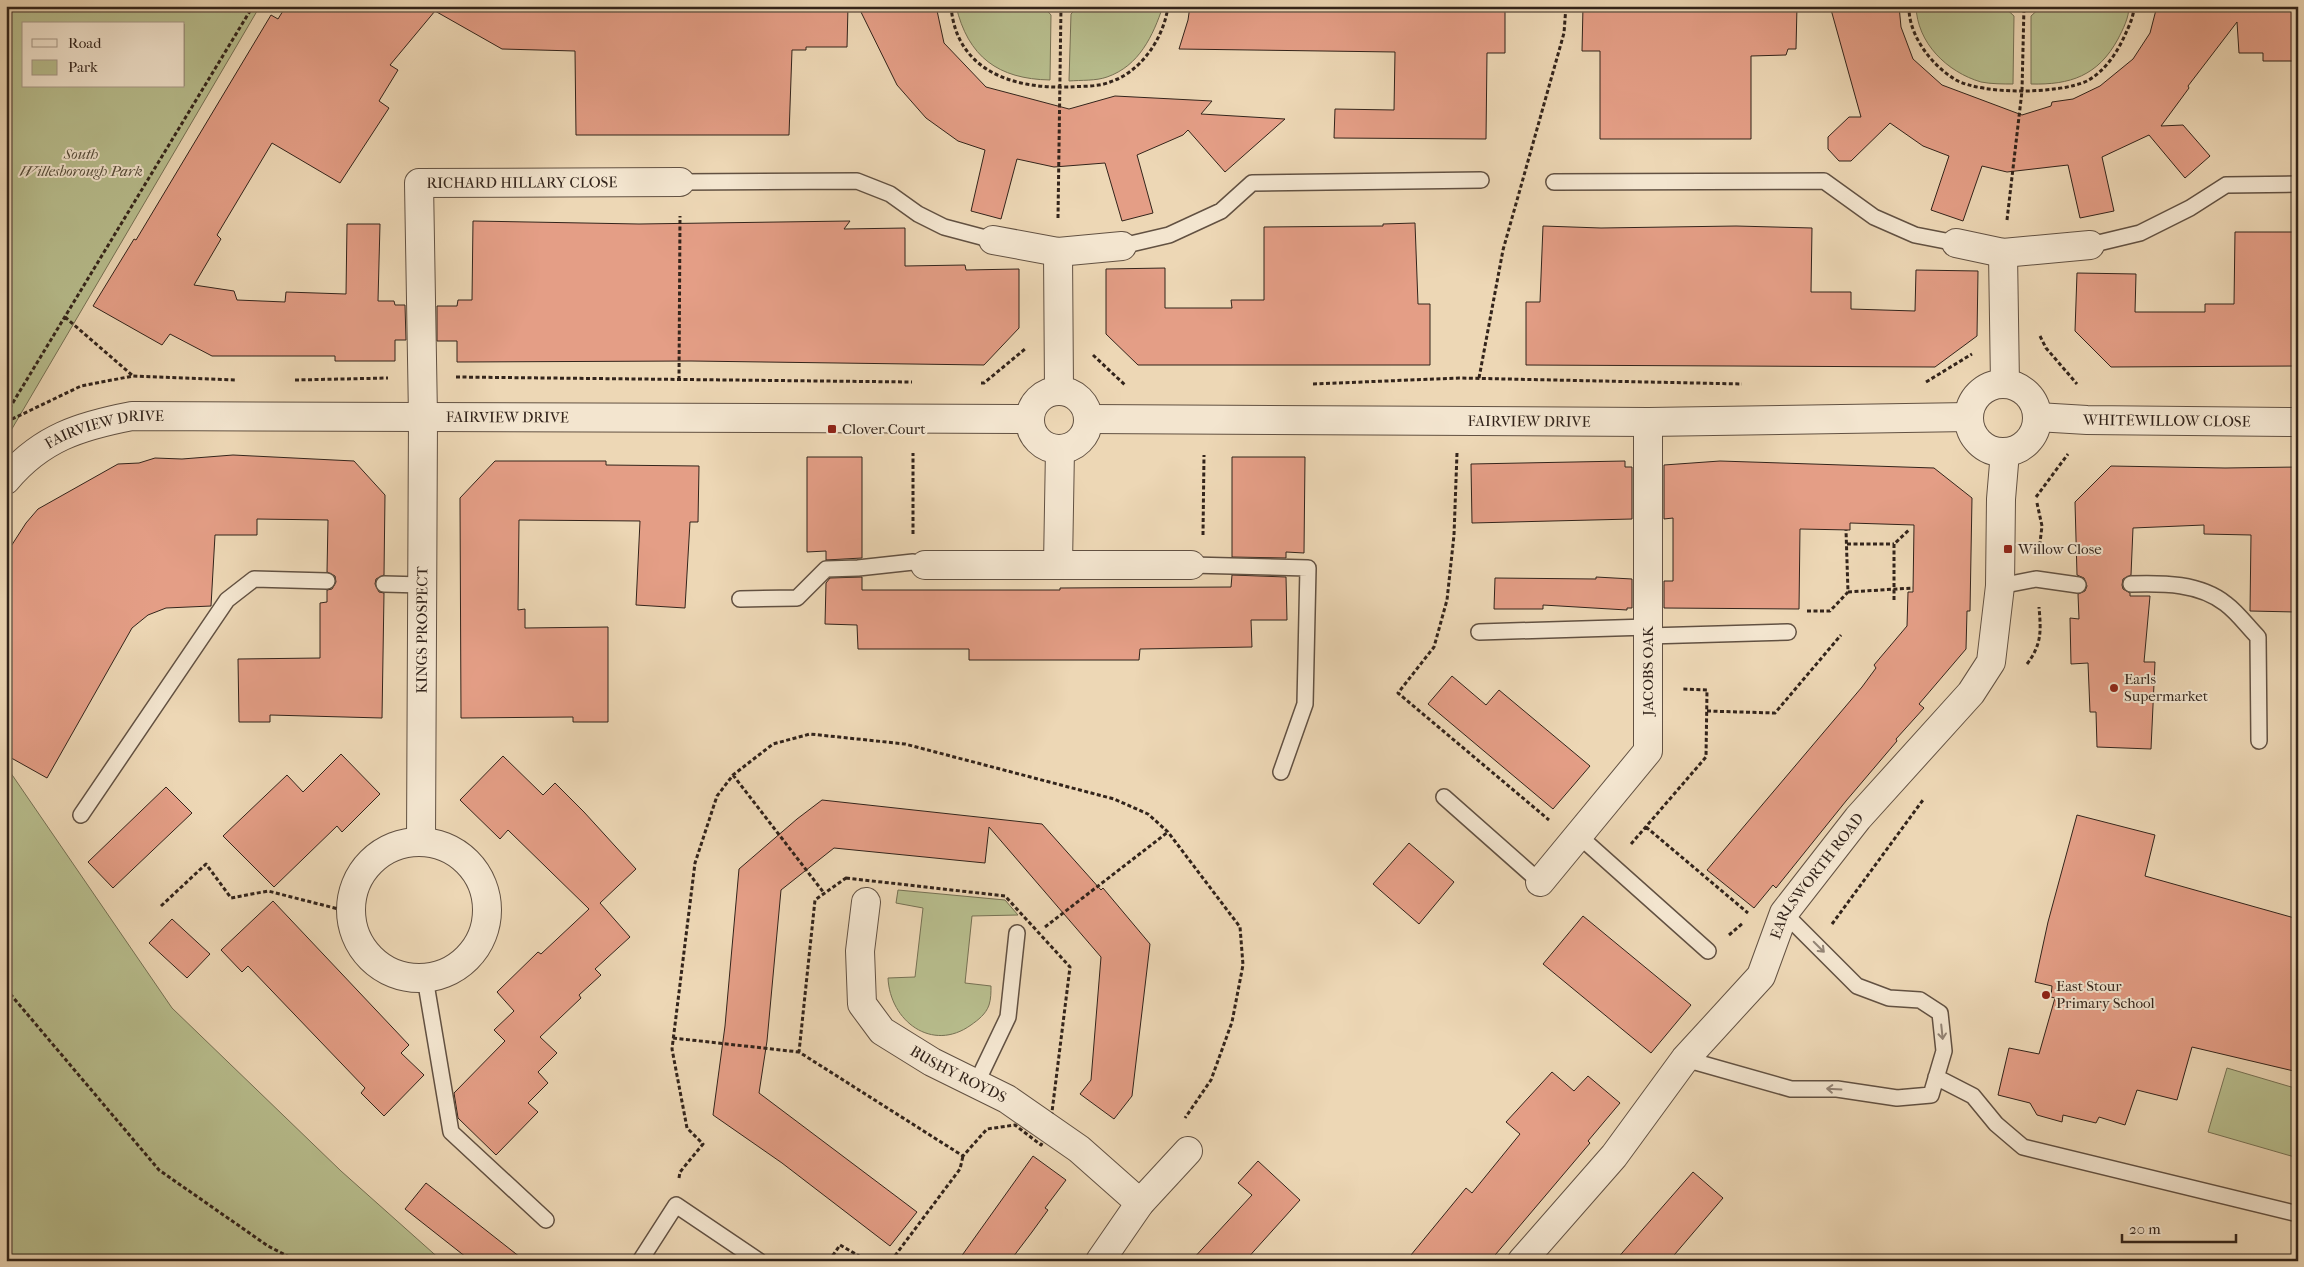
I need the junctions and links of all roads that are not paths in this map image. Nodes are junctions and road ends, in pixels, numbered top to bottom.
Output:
1 (1481, 180) dead end
2 (680, 182) joint
3 (1554, 182) dead end
4 (2298, 184) edge
5 (992, 240) joint
6 (1956, 242) joint
7 (2090, 245) joint
8 (1122, 246) joint
9 (1058, 252) junction
10 (2003, 253) junction
11 (2005, 384) junction
12 (1059, 390) junction
13 (2037, 417) junction
14 (422, 418) junction
15 (1969, 418) junction
16 (1029, 419) junction
17 (1088, 419) junction
18 (1648, 422) junction
19 (2298, 422) edge
20 (1060, 449) junction
21 (2004, 452) junction
22 (6, 480) edge
23 (919, 564) joint
24 (1058, 565) junction
25 (1197, 565) joint
26 (327, 581) dead end
27 (384, 584) dead end
28 (2131, 584) dead end
29 (422, 585) junction
30 (2078, 585) dead end
31 (2000, 586) junction
32 (740, 599) dead end
33 (1648, 631) junction
34 (1479, 632) dead end
35 (1788, 632) dead end
36 (2259, 741) dead end
37 (1281, 772) dead end
38 (1444, 797) dead end
39 (81, 815) dead end
40 (1578, 835) junction
41 (421, 842) junction
42 (1540, 882) joint
43 (866, 902) dead end
44 (1784, 913) junction
45 (1018, 933) dead end
46 (1708, 951) dead end
47 (426, 978) junction
48 (1685, 1059) junction
49 (1936, 1076) junction
50 (976, 1084) junction
51 (1188, 1151) road end
52 (1140, 1203) junction
53 (2298, 1214) edge
54 (546, 1220) dead end
55 (640, 1261) edge
56 (759, 1261) edge
57 (1100, 1261) edge
58 (1522, 1261) edge

1 - 8 lane
2 - 5 lane
2 - 14 street, RICHARD HILLARY CLOSE
3 - 6 lane
4 - 7 lane
5 - 9 street
6 - 10 street
7 - 10 street
8 - 9 street
9 - 12 street
10 - 11 street
11 - 13 street
11 - 15 street
12 - 16 street
12 - 17 street
13 - 19 street, WHITEWILLOW CLOSE
13 - 21 street
14 - 16 street, FAIRVIEW DRIVE
14 - 22 street, FAIRVIEW DRIVE
14 - 29 street, KINGS PROSPECT
15 - 18 street, FAIRVIEW DRIVE
15 - 21 street
16 - 20 street
17 - 18 street, FAIRVIEW DRIVE
17 - 20 street
18 - 33 street, JACOBS OAK
20 - 24 street
21 - 31 street, EARLSWORTH ROAD
23 - 24 street
23 - 32 lane
24 - 25 street
25 - 37 lane
26 - 39 lane
27 - 29 lane
28 - 36 lane
29 - 41 street, KINGS PROSPECT
30 - 31 lane
31 - 44 street, EARLSWORTH ROAD
33 - 34 lane
33 - 35 lane
33 - 40 street, JACOBS OAK
38 - 42 lane
40 - 42 street, JACOBS OAK
40 - 46 lane
41 - 47 street
41 - 47 street
43 - 50 street, BUSHY ROYDS
44 - 48 street, EARLSWORTH ROAD
44 -> 49 lane
45 - 50 lane
47 - 54 lane
49 -> 48 lane
48 - 58 street, EARLSWORTH ROAD
49 - 53 lane
50 - 52 street, BUSHY ROYDS
51 - 52 street
52 - 57 street
55 - 56 lane

